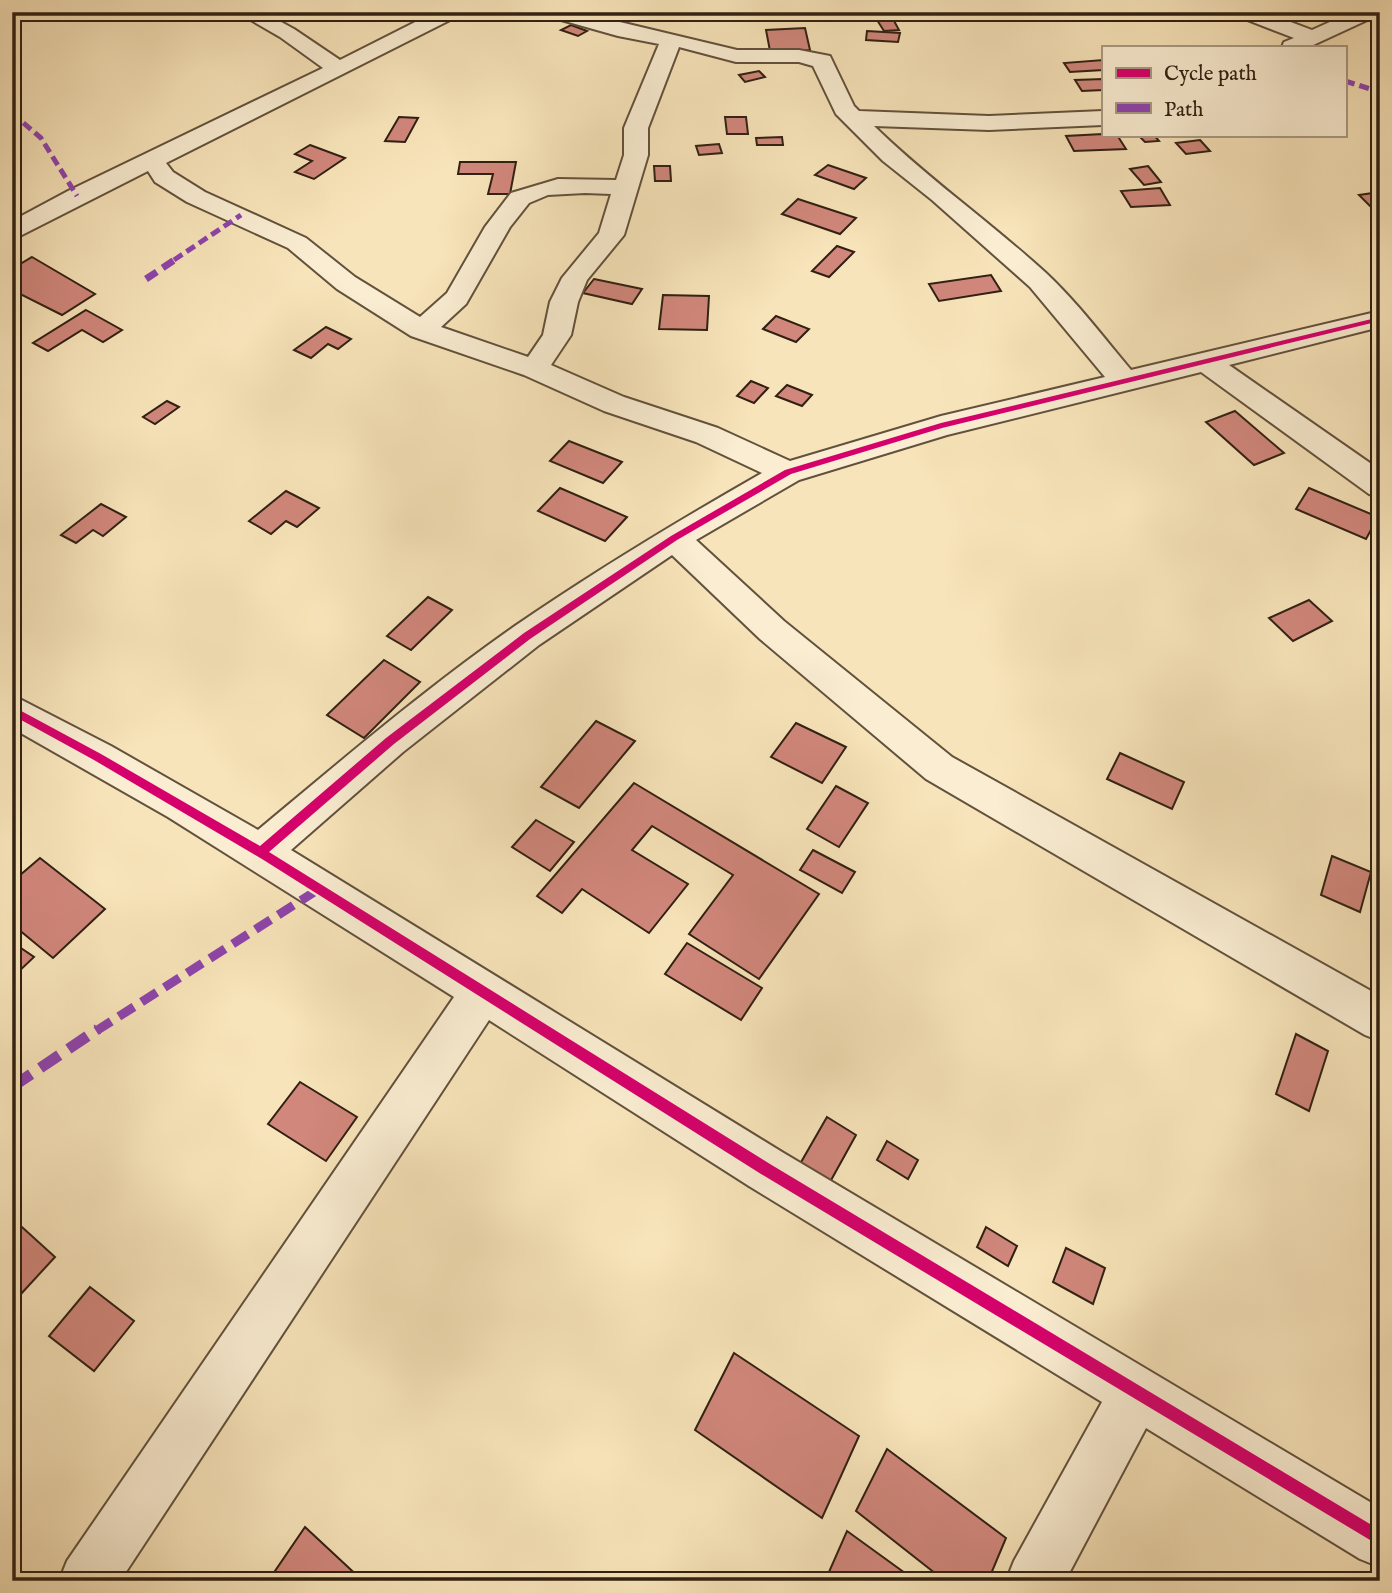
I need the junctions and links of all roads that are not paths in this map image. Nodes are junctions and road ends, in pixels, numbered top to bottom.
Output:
1 (247, 12) edge
2 (451, 12) edge
3 (554, 12) edge
4 (1244, 12) edge
5 (1369, 12) edge
6 (1311, 37) junction
7 (671, 41) junction
8 (1294, 46) edge
9 (338, 69) junction
10 (855, 118) junction
11 (1102, 118) edge
12 (152, 160) junction
13 (626, 188) junction
14 (12, 232) edge
15 (1380, 319) edge
16 (421, 330) junction
17 (1206, 362) junction
18 (534, 369) junction
19 (1124, 380) junction
20 (788, 472) junction
21 (1380, 486) edge
22 (674, 538) junction
23 (12, 710) edge
24 (262, 851) junction
25 (482, 993) junction
26 (1380, 1020) edge
27 (1137, 1391) junction
28 (1380, 1539) edge
29 (87, 1581) edge
30 (1034, 1581) edge

1 - 9 street
2 - 9 street
3 - 7 street
4 - 6 street
5 - 6 street
6 - 8 street
7 - 10 street
7 - 13 street
9 - 12 street
10 - 11 street
10 - 19 street
12 - 14 street
12 - 16 street
13 - 16 street
13 - 18 street
15 - 17 street
16 - 18 street
17 - 19 street
17 - 21 street
18 - 20 street
19 - 20 street
20 - 22 street
22 - 24 street
22 - 26 street
23 - 24 street
24 - 25 street
25 - 27 street
25 - 29 street
27 - 28 street
27 - 30 street

